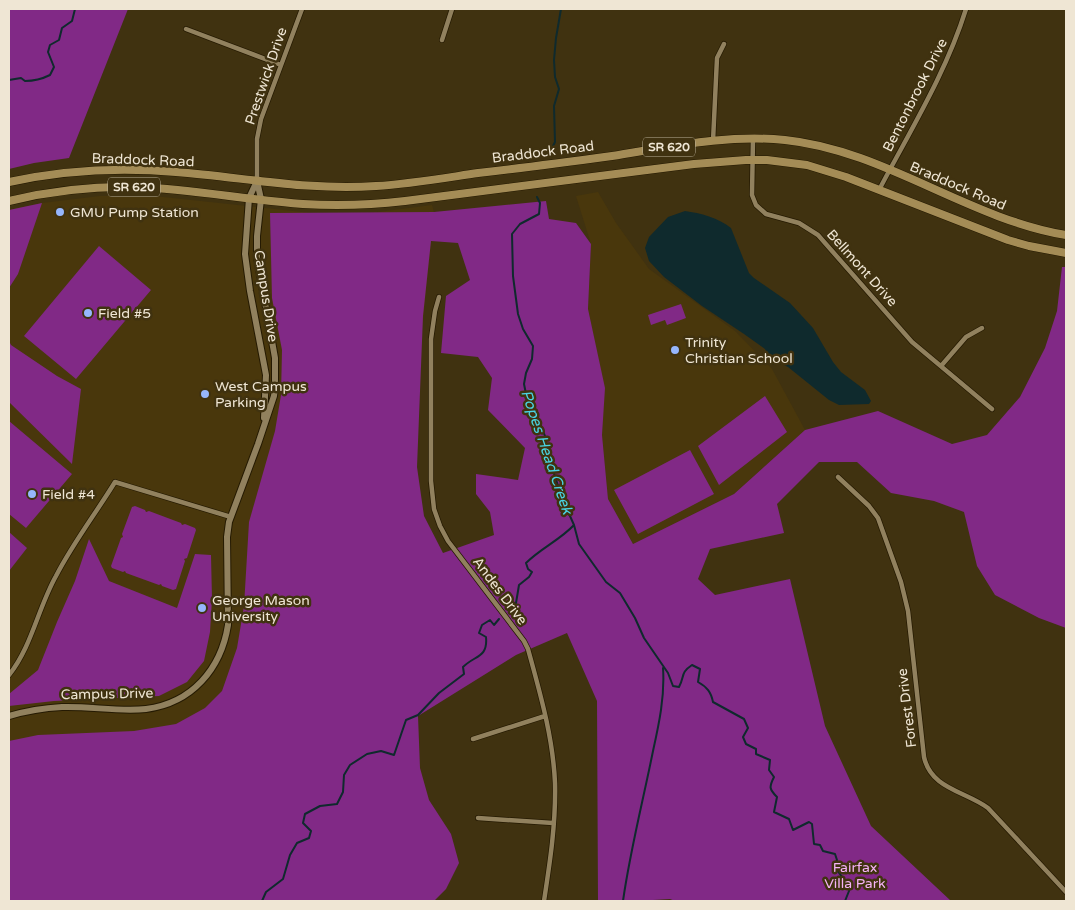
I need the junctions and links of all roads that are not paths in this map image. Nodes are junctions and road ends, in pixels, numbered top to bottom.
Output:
1 (302, 9) edge
2 (452, 9) edge
3 (966, 9) edge
4 (186, 29) dead end
5 (442, 40) dead end
6 (724, 44) dead end
7 (281, 65) junction
8 (753, 138) junction
9 (713, 141) junction
10 (752, 160) junction
11 (890, 170) junction
12 (257, 181) junction
13 (9, 182) edge
14 (879, 190) junction
15 (249, 198) junction
16 (260, 200) junction
17 (9, 201) edge
18 (1066, 234) edge
19 (1066, 253) edge
20 (439, 297) dead end
21 (982, 328) dead end
22 (941, 366) junction
23 (992, 409) dead end
24 (264, 428) junction
25 (838, 477) dead end
26 (231, 517) junction
27 (9, 675) edge
28 (9, 716) edge
29 (545, 716) junction
30 (473, 739) dead end
31 (478, 818) dead end
32 (553, 823) junction
33 (1066, 892) edge
34 (544, 901) edge

1 - 7 street, Prestwick Drive
2 - 5 street
3 - 11 street, Bentonbrook Drive
4 - 7 street
6 - 9 street
7 - 12 street, Prestwick Drive
8 - 9 main road, Braddock Road / SR 620
8 - 10 street, Bellmont Drive
8 - 11 main road, Braddock Road / SR 620
9 - 12 main road, Braddock Road / SR 620
10 - 14 main road, Braddock Road / SR 620
10 - 16 main road, Braddock Road / SR 620
10 - 22 street, Bellmont Drive
11 - 14 street, Bentonbrook Drive
11 - 18 main road, Braddock Road / SR 620
12 - 13 main road, Braddock Road / SR 620
12 - 15 street, Campus Drive
12 - 16 street, Campus Drive
14 - 19 main road, Braddock Road / SR 620
15 - 16 main road, Braddock Road / SR 620
15 - 17 main road, Braddock Road / SR 620
15 - 24 street, Campus Drive
16 - 24 street, Campus Drive
20 - 29 street, Andes Drive
21 - 22 street
22 - 23 street, Bellmont Drive
24 - 26 street, Campus Drive
25 - 33 street, Forest Drive
26 - 27 street
26 - 28 street, Campus Drive
29 - 30 street
29 - 32 street, Andes Drive
31 - 32 street
32 - 34 street, Andes Drive

